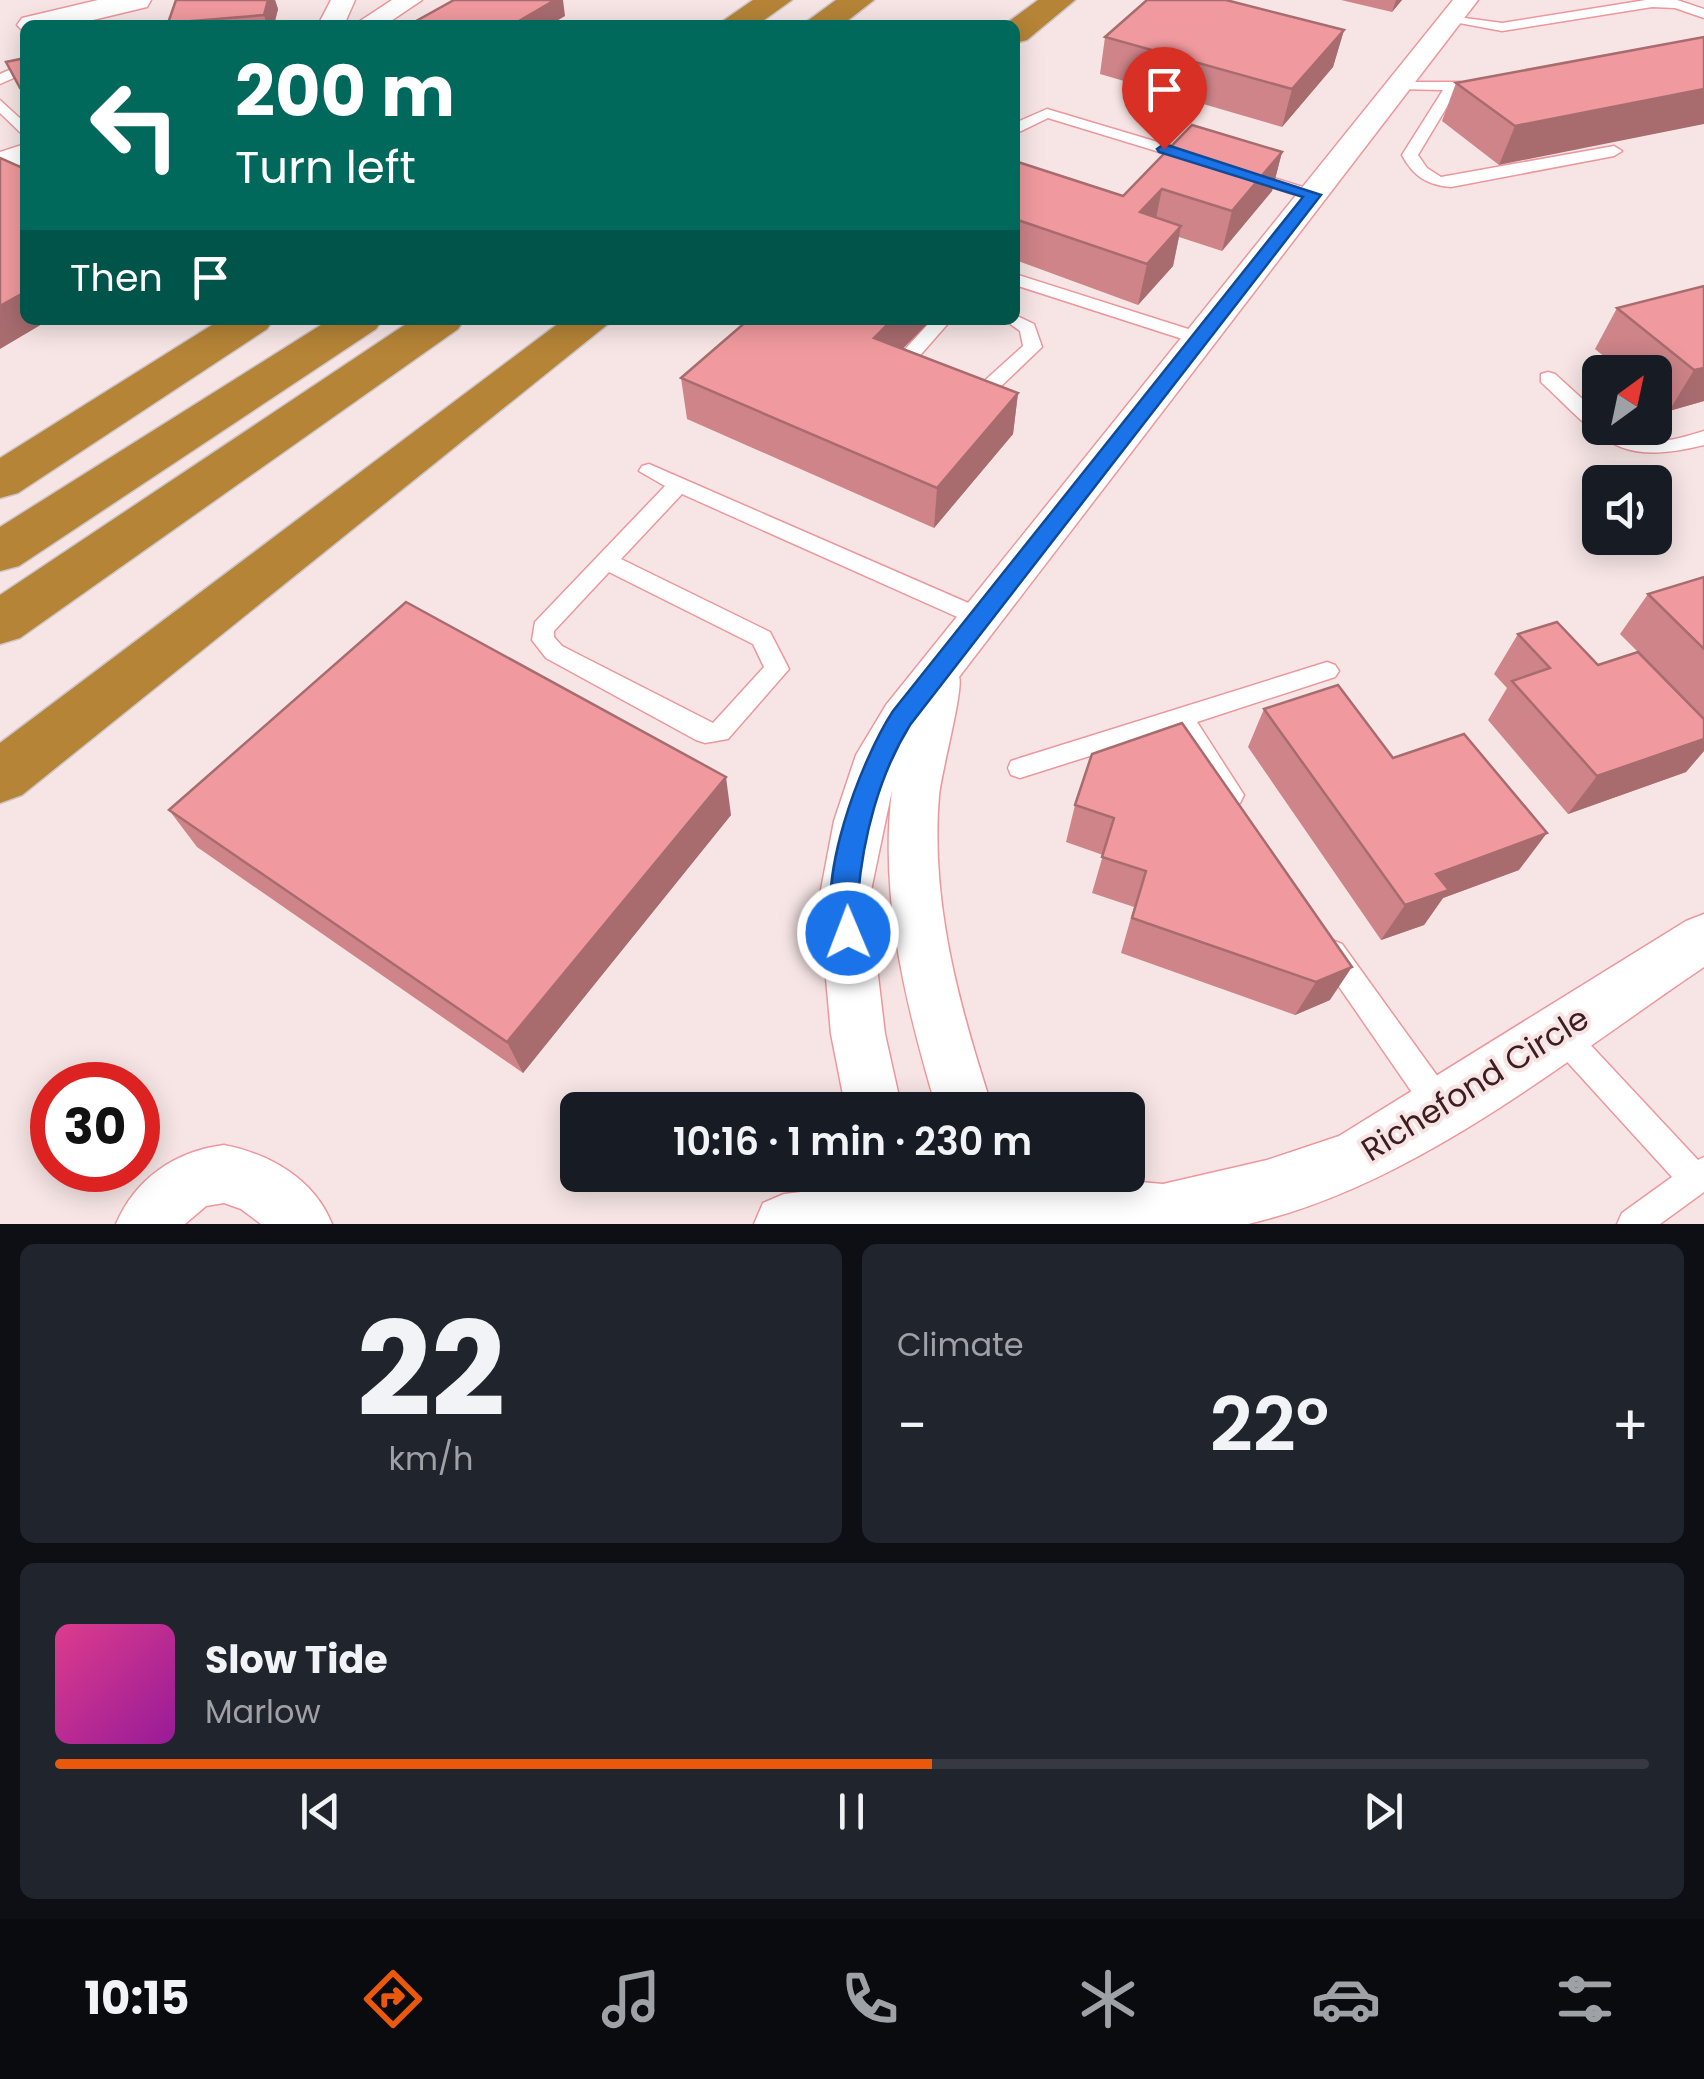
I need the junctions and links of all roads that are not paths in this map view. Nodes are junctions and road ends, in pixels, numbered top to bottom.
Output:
1 (136, 0) edge
2 (410, 0) edge
3 (736, 0) edge
4 (776, 0) edge
5 (858, 0) edge
6 (1059, 0) edge
7 (1458, 10) edge
8 (1704, 14) edge
9 (54, 20) edge
10 (376, 20) edge
11 (705, 20) edge
12 (742, 20) edge
13 (827, 20) edge
14 (1020, 29) edge
15 (1480, 82) edge
16 (1398, 86) junction
17 (1452, 87) junction
18 (0, 104) edge
19 (20, 126) edge
20 (1020, 126) edge
21 (1614, 151) dead end
22 (1313, 195) junction
23 (1020, 281) edge
24 (1020, 323) edge
25 (243, 325) edge
26 (352, 325) edge
27 (435, 325) edge
28 (584, 325) edge
29 (627, 325) edge
30 (937, 325) edge
31 (1200, 339) junction
32 (902, 364) edge
33 (1548, 378) dead end
34 (989, 387) edge
35 (1582, 409) edge
36 (1704, 438) edge
37 (1628, 445) edge
38 (649, 471) dead end
39 (0, 481) edge
40 (678, 484) junction
41 (0, 552) edge
42 (606, 561) junction
43 (981, 618) junction
44 (0, 623) edge
45 (942, 668) junction
46 (1327, 670) dead end
47 (90, 704) junction
48 (1181, 718) junction
49 (1020, 768) dead end
50 (0, 777) edge
51 (1243, 815) edge
52 (1316, 928) edge
53 (1704, 938) edge
54 (1560, 1032) junction
55 (870, 1092) edge
56 (959, 1092) edge
57 (1442, 1109) junction
58 (1700, 1176) edge
59 (993, 1199) edge
60 (894, 1202) edge
61 (146, 1224) edge
62 (302, 1224) edge
63 (784, 1224) edge
64 (1632, 1224) edge

1 - 9 street
2 - 10 street
3 - 11 highway
4 - 12 highway
5 - 13 highway
6 - 14 highway
7 - 8 lane
7 - 16 street
15 - 17 lane
16 - 17 lane
16 - 22 street
17 - 21 lane
18 - 19 lane
20 - 22 lane
22 - 31 street
23 - 31 lane
24 - 34 lane
25 - 39 highway
26 - 41 highway
27 - 44 highway
28 - 47 highway
29 - 47 highway
30 - 32 lane
31 - 43 street
33 - 35 lane
36 - 37 lane
38 - 40 lane
40 - 42 lane
40 - 43 lane
42 - 42 lane
43 - 45 street
45 - 55 street
45 - 56 street
46 - 48 lane
47 - 50 highway
48 - 49 lane
48 - 51 lane
52 - 57 lane
53 - 54 street, Richefond Circle
54 - 57 street, Richefond Circle
54 - 58 lane
57 - 59 street, Richefond Circle
58 - 64 lane
59 - 60 street, Richefond Circle
60 - 63 street, Richefond Circle
61 - 62 street

